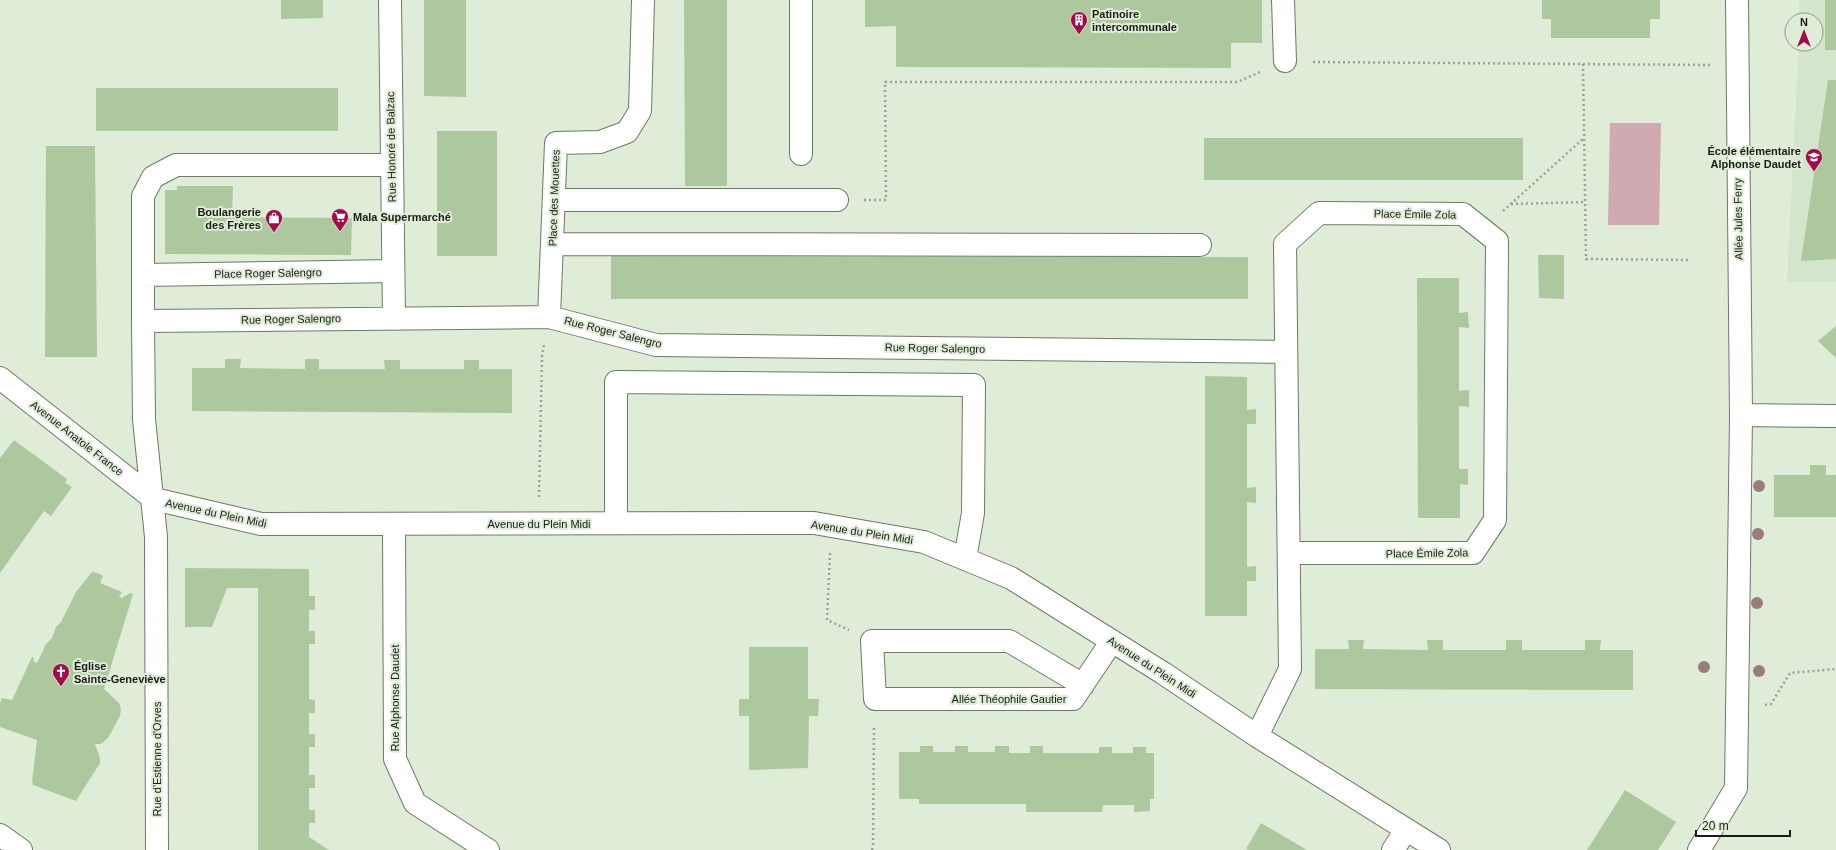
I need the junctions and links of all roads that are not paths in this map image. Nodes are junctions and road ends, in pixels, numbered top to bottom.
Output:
1 (390, 0) edge
2 (643, 0) edge
3 (801, 0) edge
4 (1283, 0) edge
5 (1737, 0) edge
6 (1285, 62) road end
7 (801, 154) dead end
8 (392, 165) junction
9 (554, 200) junction
10 (837, 200) road end
11 (552, 244) junction
12 (1200, 245) dead end
13 (393, 271) junction
14 (143, 275) junction
15 (549, 317) junction
16 (394, 318) junction
17 (143, 321) junction
18 (1286, 352) junction
19 (0, 378) edge
20 (1741, 415) junction
21 (1836, 416) edge
22 (154, 499) junction
23 (616, 523) junction
24 (394, 525) junction
25 (1289, 553) junction
26 (966, 559) junction
27 (1112, 641) junction
28 (1083, 685) junction
29 (1257, 736) junction
30 (1406, 830) junction
31 (157, 850) edge
32 (488, 850) edge
33 (1393, 850) edge
34 (1439, 850) edge
35 (1699, 850) edge

1 - 8 street, Rue Honoré de Balzac
2 - 9 street, Place des Mouettes
3 - 7 street
4 - 6 street
5 - 20 street, Allée Jules Ferry
8 - 13 street, Rue Honoré de Balzac
8 - 14 street
9 - 10 street
9 - 11 street, Place des Mouettes
11 - 12 street
11 - 15 street, Place des Mouettes
13 - 14 street, Place Roger Salengro
13 - 16 street, Rue Honoré de Balzac
14 - 17 street
15 - 16 street, Rue Roger Salengro
15 - 18 street, Rue Roger Salengro
16 - 17 street, Rue Roger Salengro
17 - 22 street
18 - 25 street, Place Émile Zola
18 - 25 street, Place Émile Zola
19 - 22 street, Avenue Anatole France
20 - 21 street
20 - 35 street, Allée Jules Ferry
22 - 24 street, Avenue du Plein Midi
22 - 31 street, Rue d'Estienne d'Orves
23 - 24 street, Avenue du Plein Midi
23 - 26 street, Avenue du Plein Midi
23 - 26 street
24 - 32 street, Rue Alphonse Daudet
25 - 29 street, Place Émile Zola
26 - 27 street, Avenue du Plein Midi
27 - 28 street, Allée Théophile Gautier
27 - 29 street, Avenue du Plein Midi
28 - 28 street, Allée Théophile Gautier
29 - 30 street, Avenue du Plein Midi
30 - 33 street
30 - 34 street, Avenue du Plein Midi

